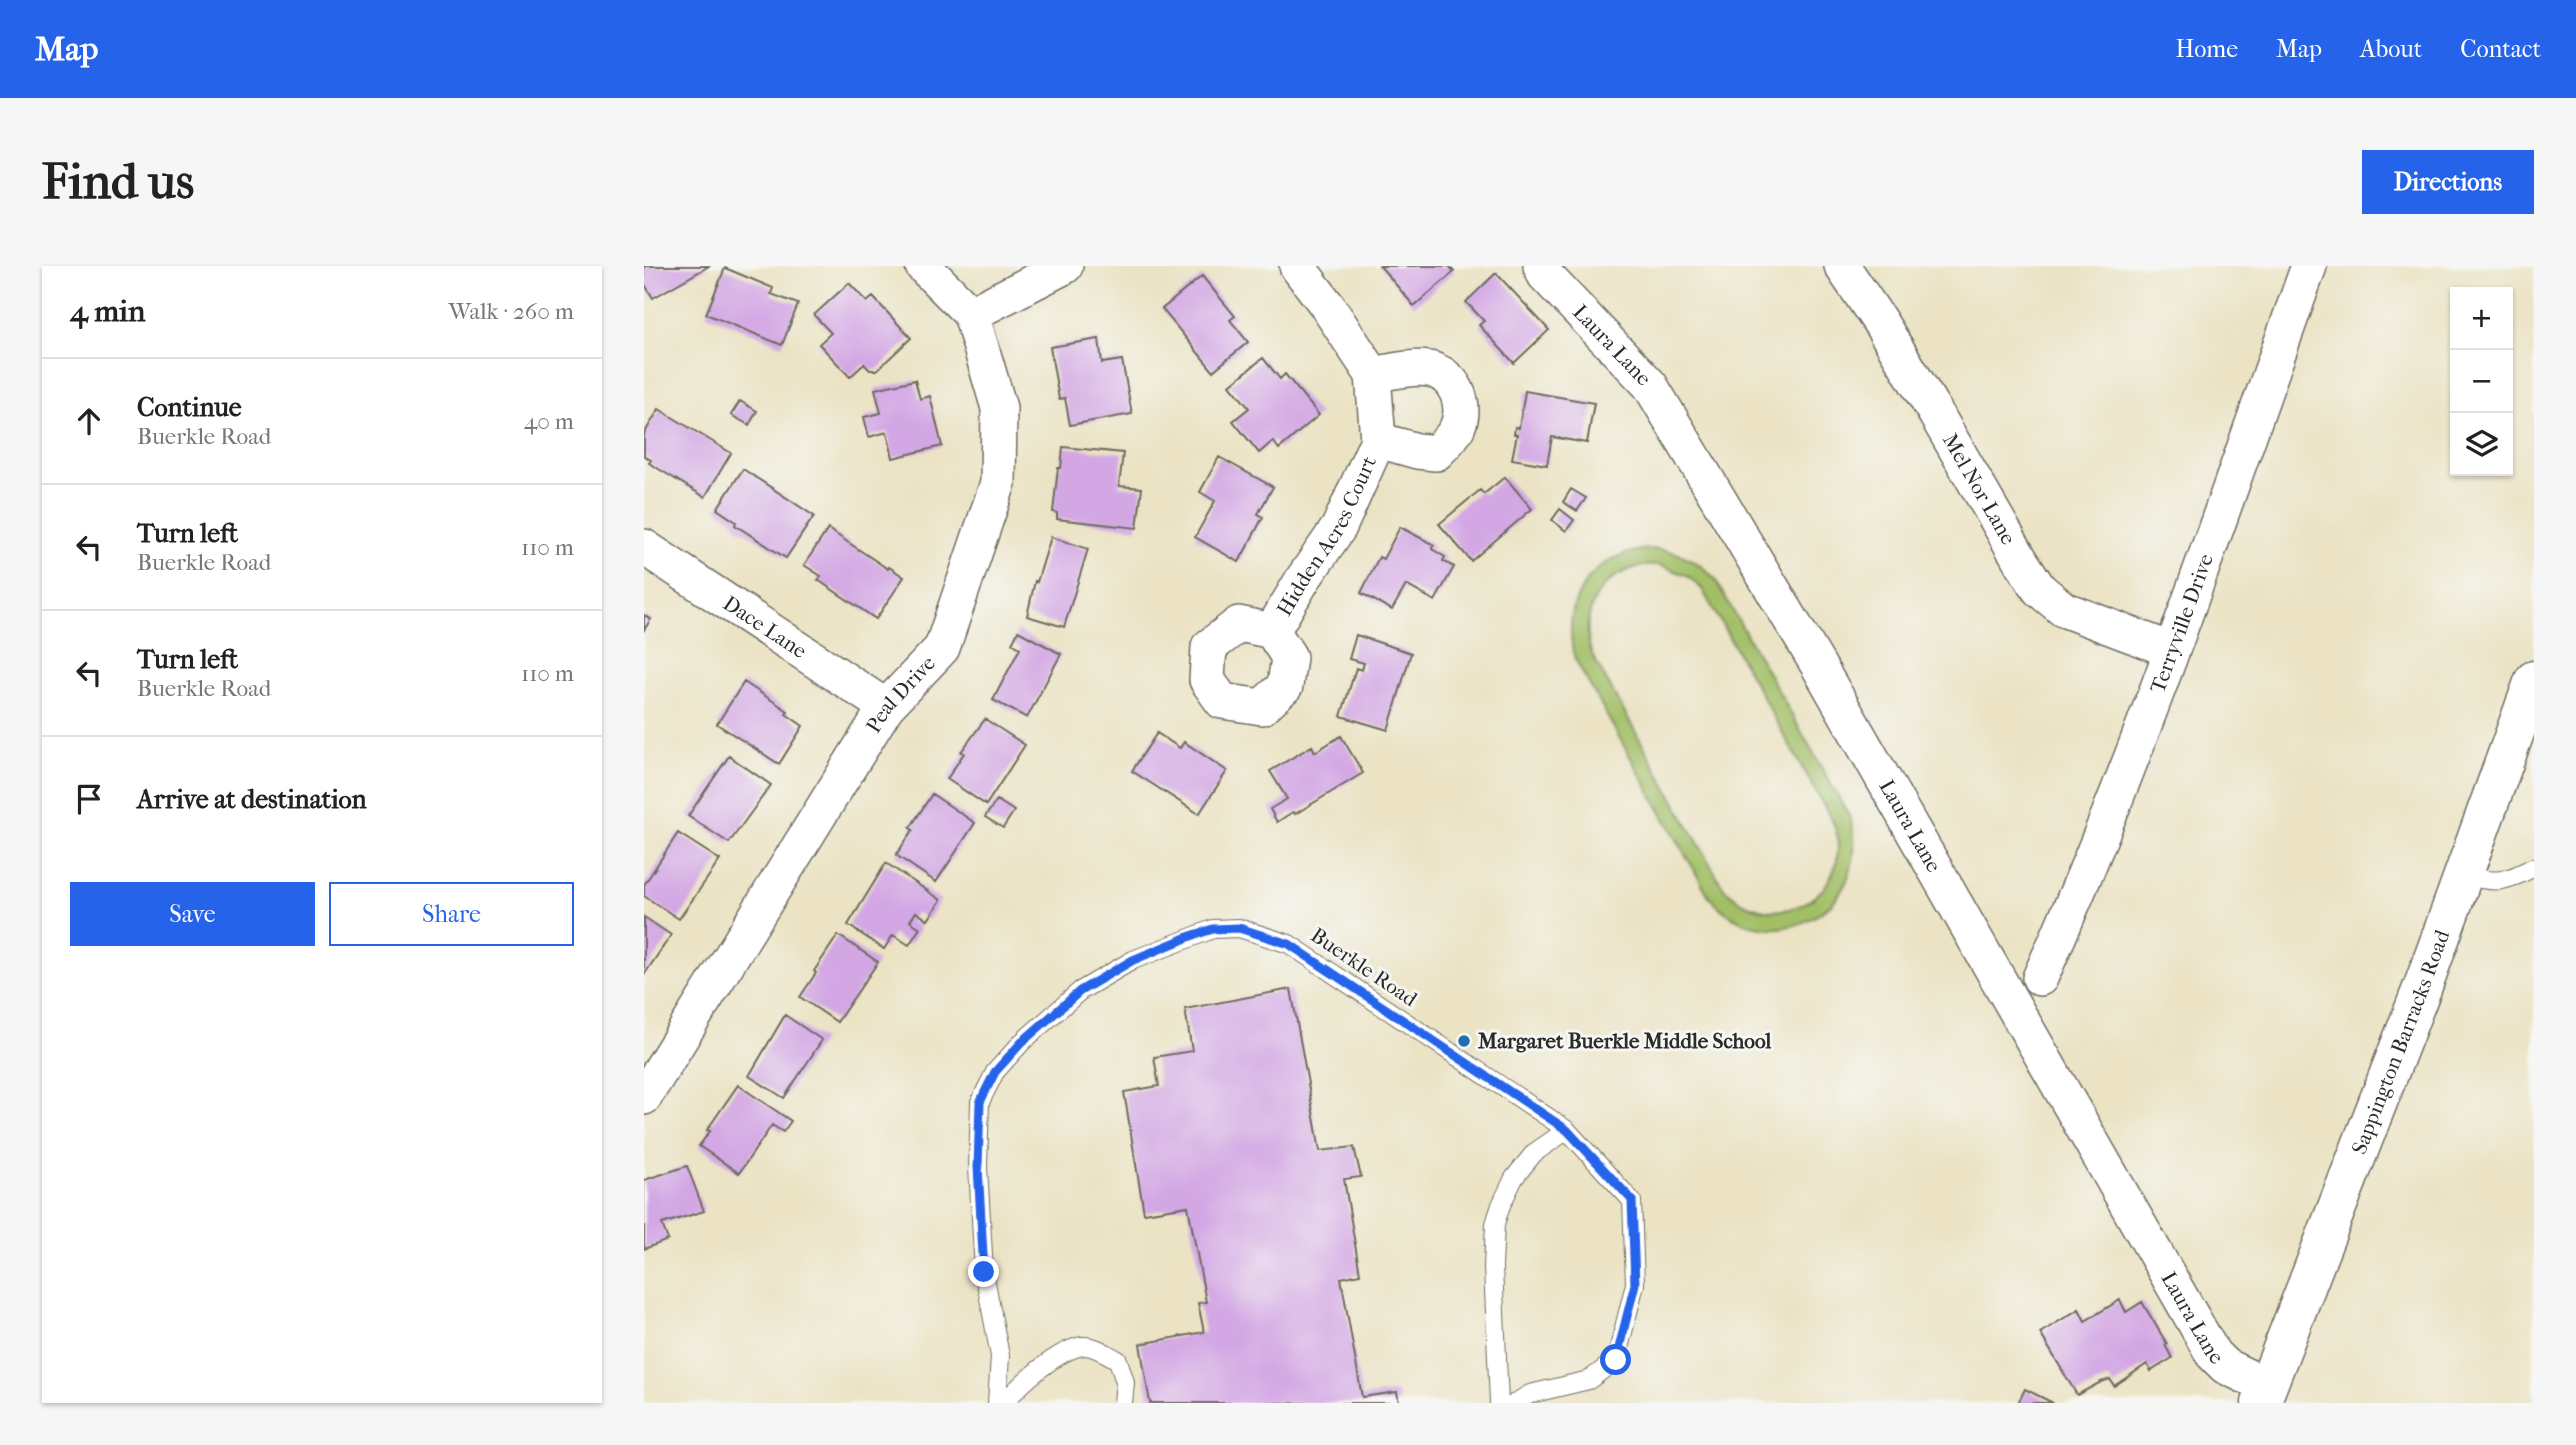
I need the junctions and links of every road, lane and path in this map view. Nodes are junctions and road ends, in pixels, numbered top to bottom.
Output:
1 (923, 266) edge
2 (1065, 266) edge
3 (1297, 266) edge
4 (1541, 266) edge
5 (1842, 266) edge
6 (2309, 266) edge
7 (971, 314) junction
8 (1373, 375) junction
9 (1378, 440) junction
10 (644, 547) edge
11 (1272, 631) dead end
12 (2171, 650) junction
13 (2534, 680) edge
14 (886, 707) junction
15 (2534, 867) edge
16 (2464, 874) junction
17 (2040, 978) dead end
18 (644, 1097) edge
19 (1567, 1130) junction
20 (2264, 1395) edge
21 (997, 1403) edge
22 (1004, 1403) edge
23 (1123, 1403) edge
24 (1499, 1403) edge
25 (1515, 1403) edge

1 - 7 street, Peal Drive
2 - 7 street
3 - 8 street, Hidden Acres Court
4 - 20 street, Laura Lane
5 - 12 street, Mel Nor Lane
6 - 12 street, Terryville Drive
7 - 14 street, Peal Drive
8 - 9 street, Hidden Acres Court
8 - 9 street, Hidden Acres Court
9 - 11 street, Hidden Acres Court
10 - 14 street, Dace Lane
12 - 17 street, Terryville Drive
13 - 16 street, Sappington Barracks Road
14 - 18 street, Peal Drive
15 - 16 lane
16 - 20 street, Sappington Barracks Road
19 - 21 lane, Buerkle Road
19 - 24 lane
19 - 25 lane, Buerkle Road
22 - 23 lane

